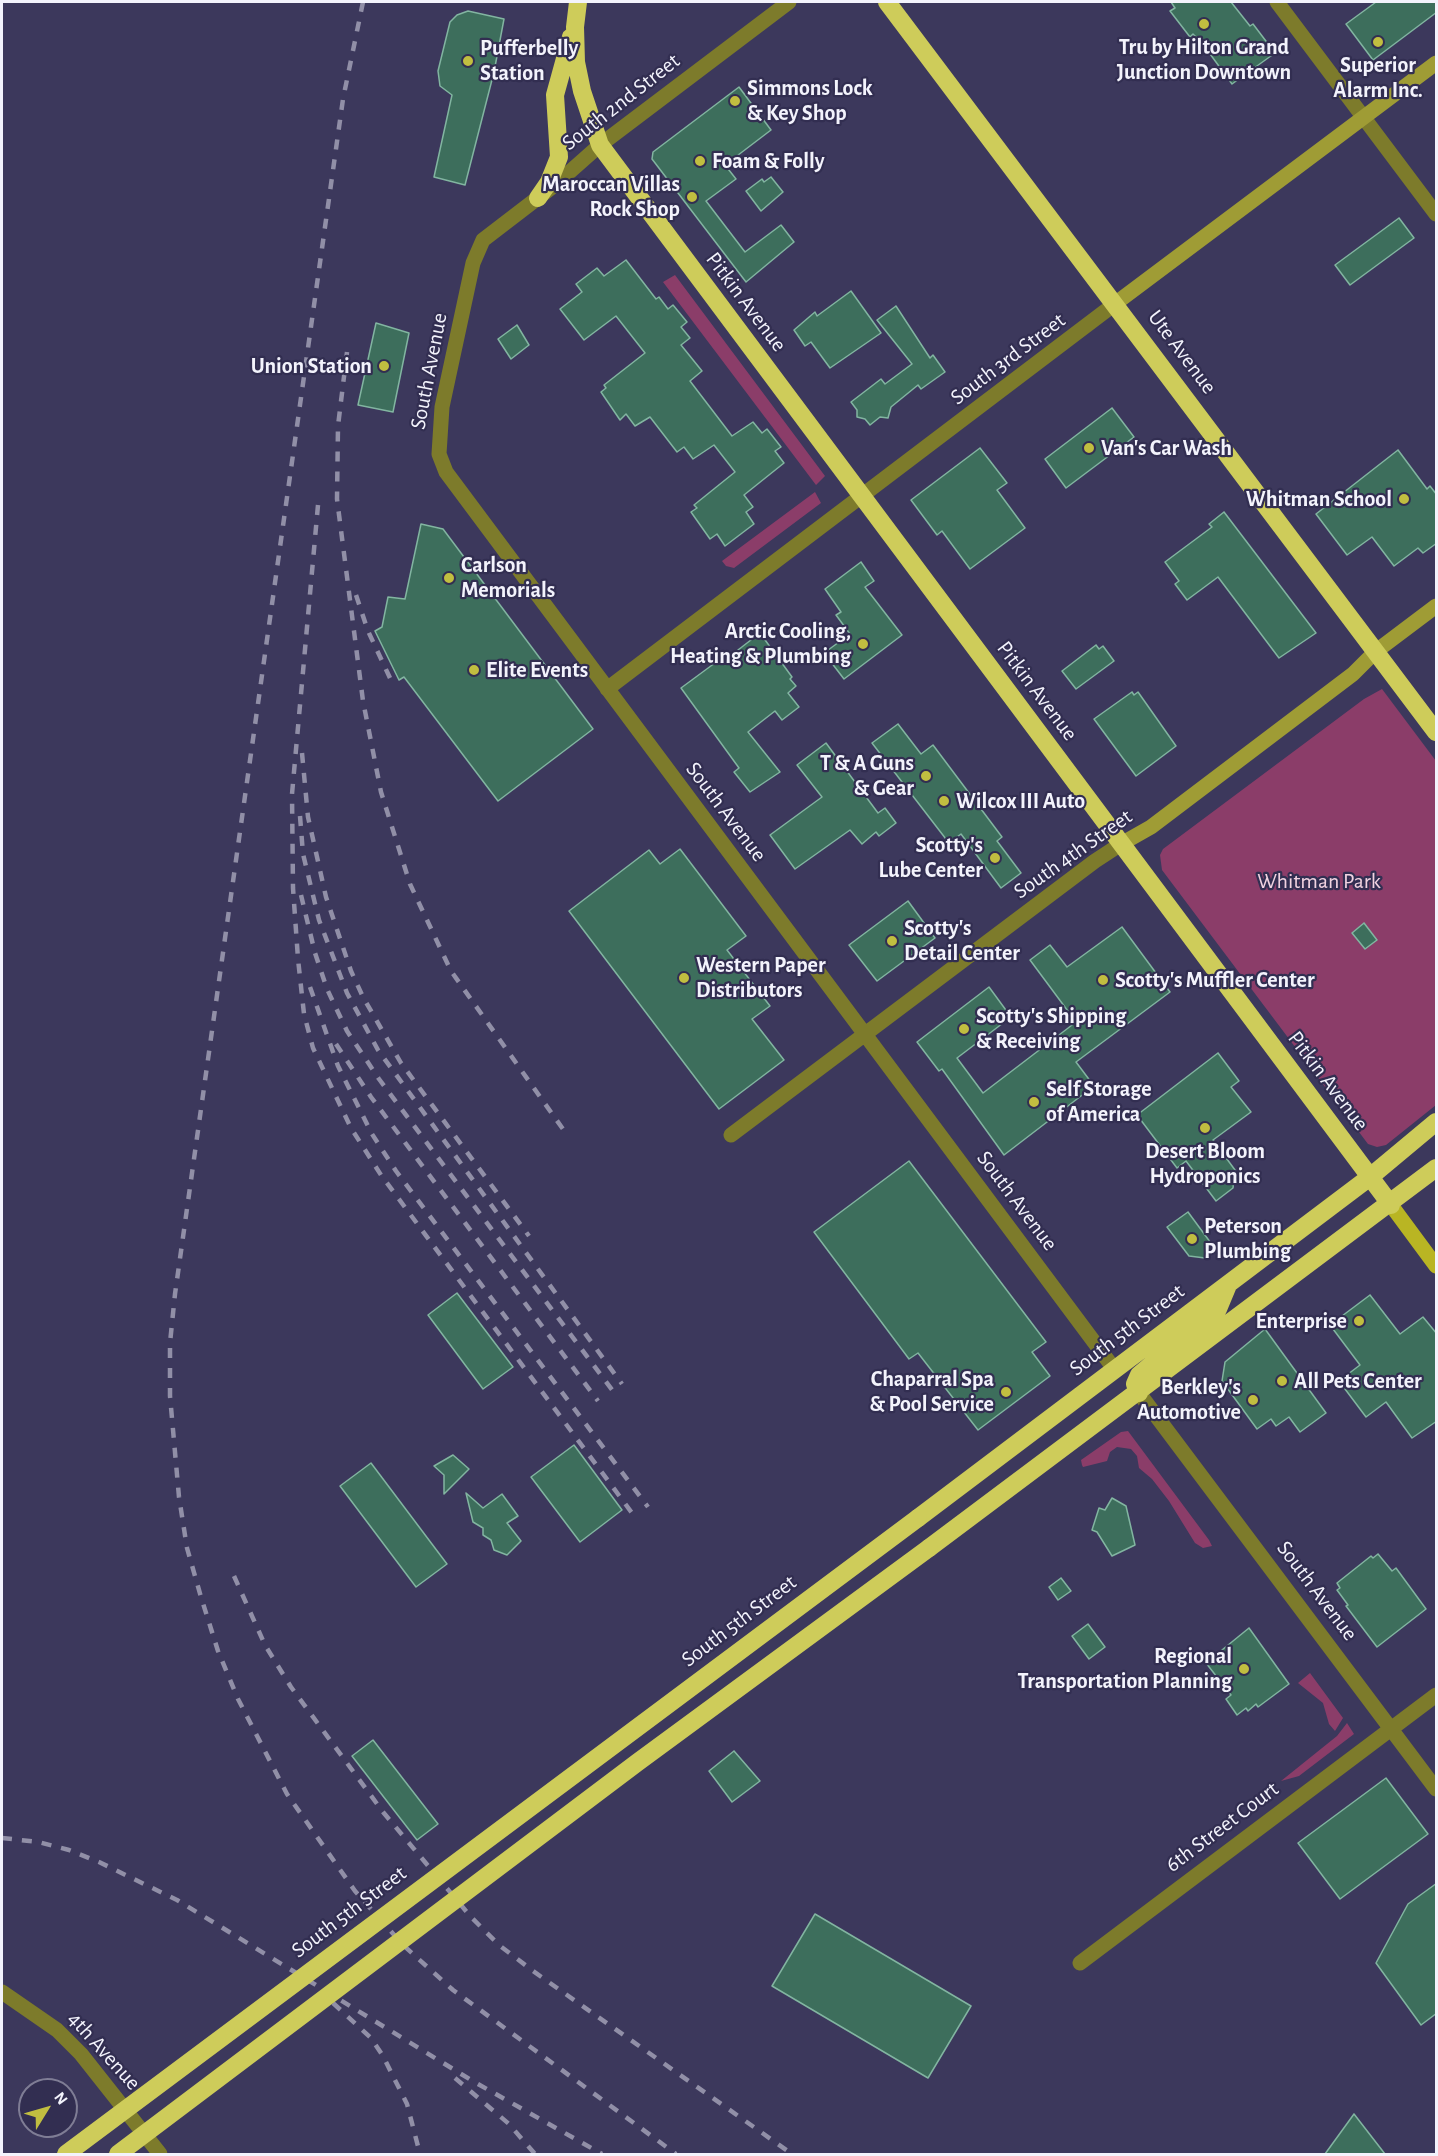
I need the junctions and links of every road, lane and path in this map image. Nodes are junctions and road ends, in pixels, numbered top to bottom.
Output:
1 (578, 2) edge
2 (789, 2) edge
3 (887, 2) edge
4 (1277, 2) edge
5 (575, 27) junction
6 (1437, 63) edge
7 (1363, 117) junction
8 (600, 145) junction
9 (538, 198) junction
10 (1437, 214) edge
11 (483, 240) joint
12 (1116, 303) junction
13 (862, 497) junction
14 (1437, 606) edge
15 (1375, 652) junction
16 (607, 689) junction
17 (1437, 732) edge
18 (1121, 844) junction
19 (865, 1035) junction
20 (1437, 1122) edge
21 (731, 1135) dead end
22 (1437, 1168) edge
23 (1370, 1177) junction
24 (1391, 1205) junction
25 (1437, 1266) edge
26 (1228, 1284) junction
27 (1115, 1370) junction
28 (1139, 1393) junction
29 (1437, 1695) edge
30 (1391, 1729) junction
31 (1437, 1789) edge
32 (1080, 1963) dead end
33 (2, 1992) edge
34 (66, 2154) edge
35 (118, 2154) edge
36 (160, 2154) edge

1 - 5 highway
2 - 8 street, South 2nd Street
3 - 12 highway, Ute Avenue
4 - 7 street
5 - 8 highway, Pitkin Avenue
5 - 9 highway
6 - 7 street, South 3rd Street
7 - 10 street
7 - 12 street, South 3rd Street
8 - 9 street, South 2nd Street
8 - 13 highway, Pitkin Avenue
9 - 11 street, South 2nd Street
11 - 16 street, South Avenue
12 - 13 street, South 3rd Street
12 - 15 highway, Ute Avenue
13 - 16 street, South 3rd Street
13 - 18 highway, Pitkin Avenue
14 - 15 street, South 4th Street
15 - 17 highway, Ute Avenue
15 - 18 street, South 4th Street
16 - 19 street, South Avenue
18 - 19 street, South 4th Street
18 - 23 highway, Pitkin Avenue
19 - 21 street, South 4th Street
19 - 27 street, South Avenue
20 - 23 highway, South 5th Street
22 - 24 highway
23 - 24 highway, Pitkin Avenue
23 - 26 highway, South 5th Street
24 - 25 main road, Pitkin Avenue
24 - 28 highway
26 - 27 highway, South 5th Street
26 - 28 highway
27 - 34 highway, South 5th Street, bridge
28 - 30 street, South Avenue
28 - 35 highway, bridge
29 - 30 street, 6th Street Court
30 - 31 street, South Avenue
30 - 32 street, 6th Street Court
33 - 36 street, 4th Avenue

